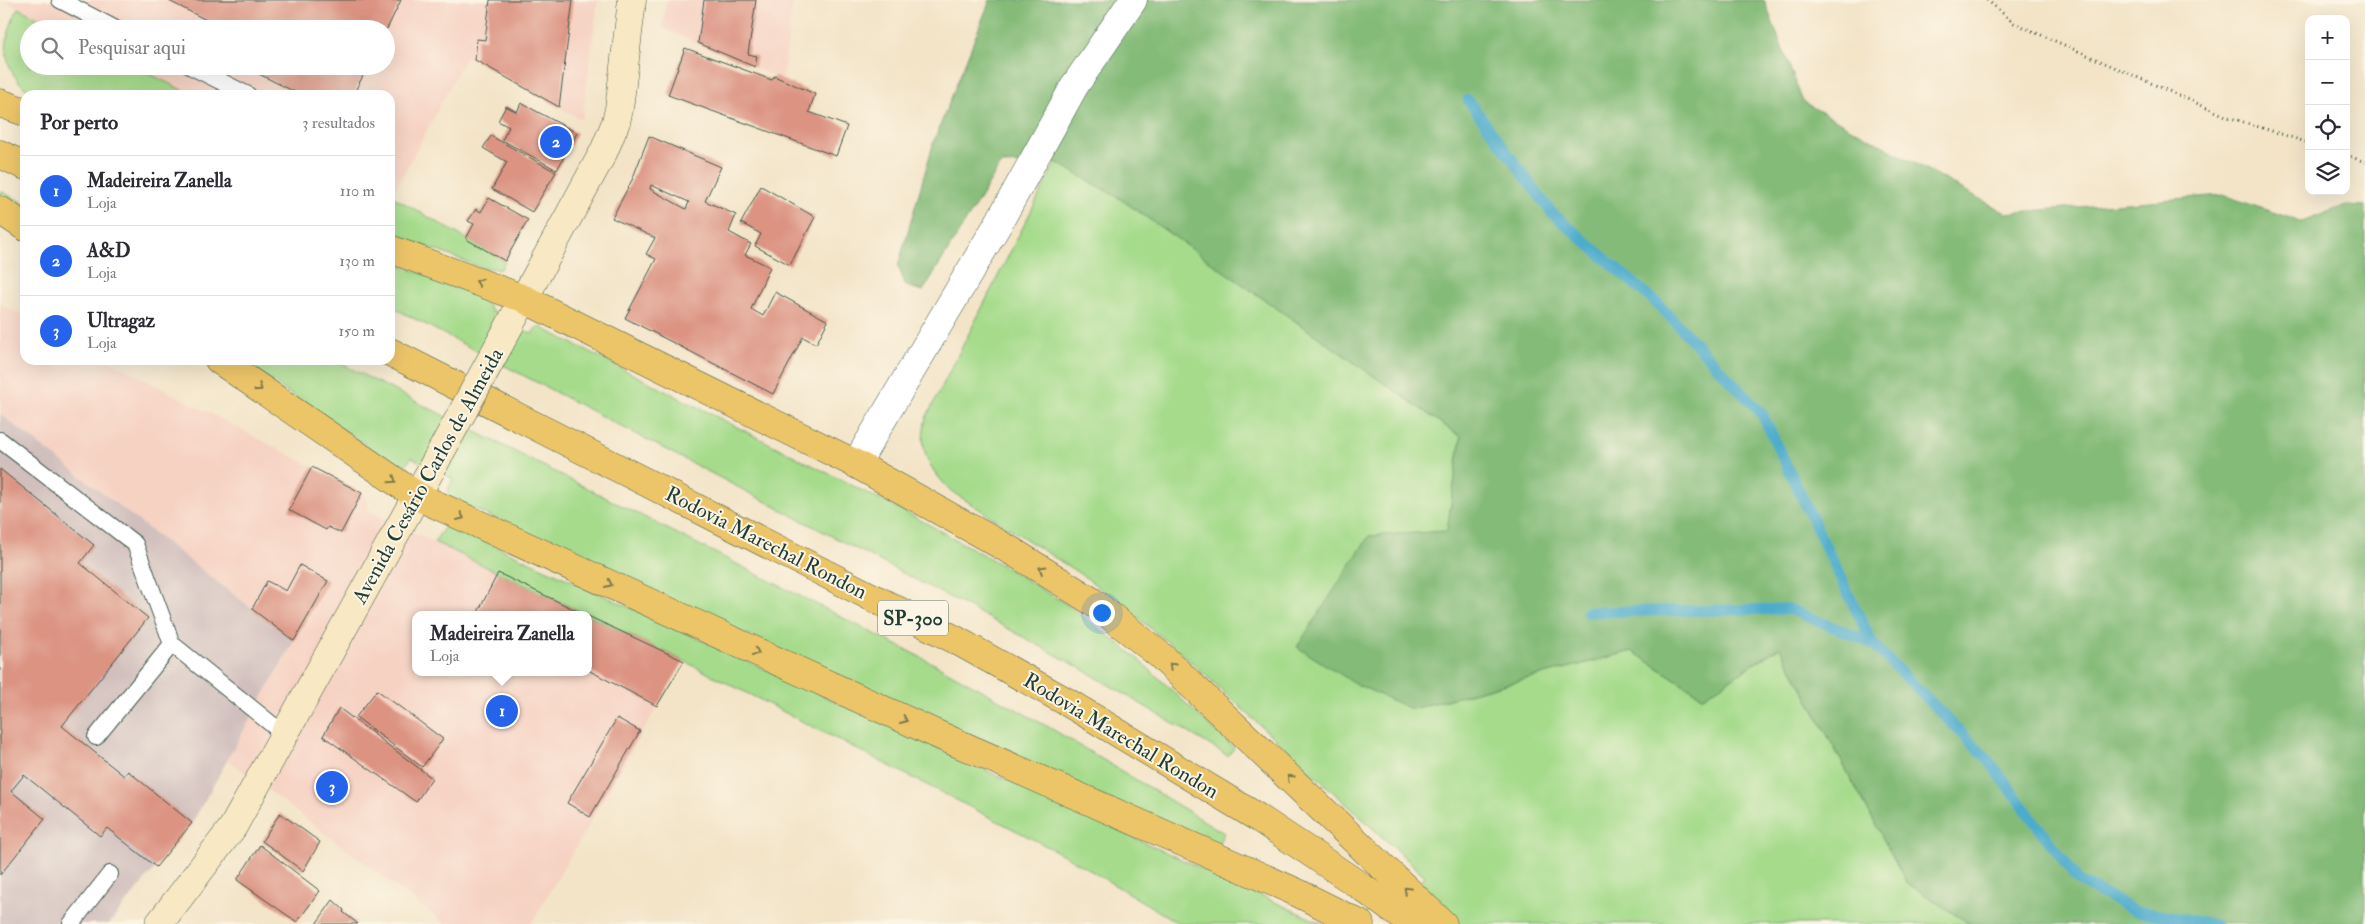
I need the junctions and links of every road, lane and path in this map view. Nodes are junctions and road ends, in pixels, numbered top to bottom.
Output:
1 (60, 0) edge
2 (632, 0) edge
3 (1133, 0) edge
4 (1987, 0) edge
5 (99, 20) edge
6 (208, 75) edge
7 (238, 90) edge
8 (0, 103) edge
9 (20, 110) edge
10 (2305, 142) edge
11 (0, 154) edge
12 (2350, 157) edge
13 (2365, 162) edge
14 (20, 164) edge
15 (0, 210) edge
16 (20, 224) edge
17 (395, 251) edge
18 (524, 300) junction
19 (395, 355) edge
20 (226, 365) edge
21 (0, 440) edge
22 (856, 464) junction
23 (416, 496) junction
24 (172, 644) junction
25 (285, 735) junction
26 (96, 737) dead end
27 (110, 874) dead end
28 (161, 923) edge
29 (71, 924) edge
30 (1360, 924) edge
31 (1412, 924) edge
32 (1443, 924) edge

1 - 5 lane
2 - 18 main road, Avenida Cesário Carlos de Almeida
3 - 22 street
4 - 10 path
6 - 7 lane
8 - 9 main road
11 - 14 main road
12 - 13 path
15 - 16 main road
18 -> 17 main road
18 - 22 main road
18 - 23 main road, Avenida Cesário Carlos de Almeida, bridge
19 - 31 main road, Rodovia Marechal Rondon / SP-300
20 -> 23 main road
21 - 24 lane
32 -> 22 main road
23 - 25 main road, Avenida Cesário Carlos de Almeida
23 -> 30 main road
24 - 25 lane
24 - 26 lane
25 - 28 main road, Avenida Cesário Carlos de Almeida
27 - 29 lane

